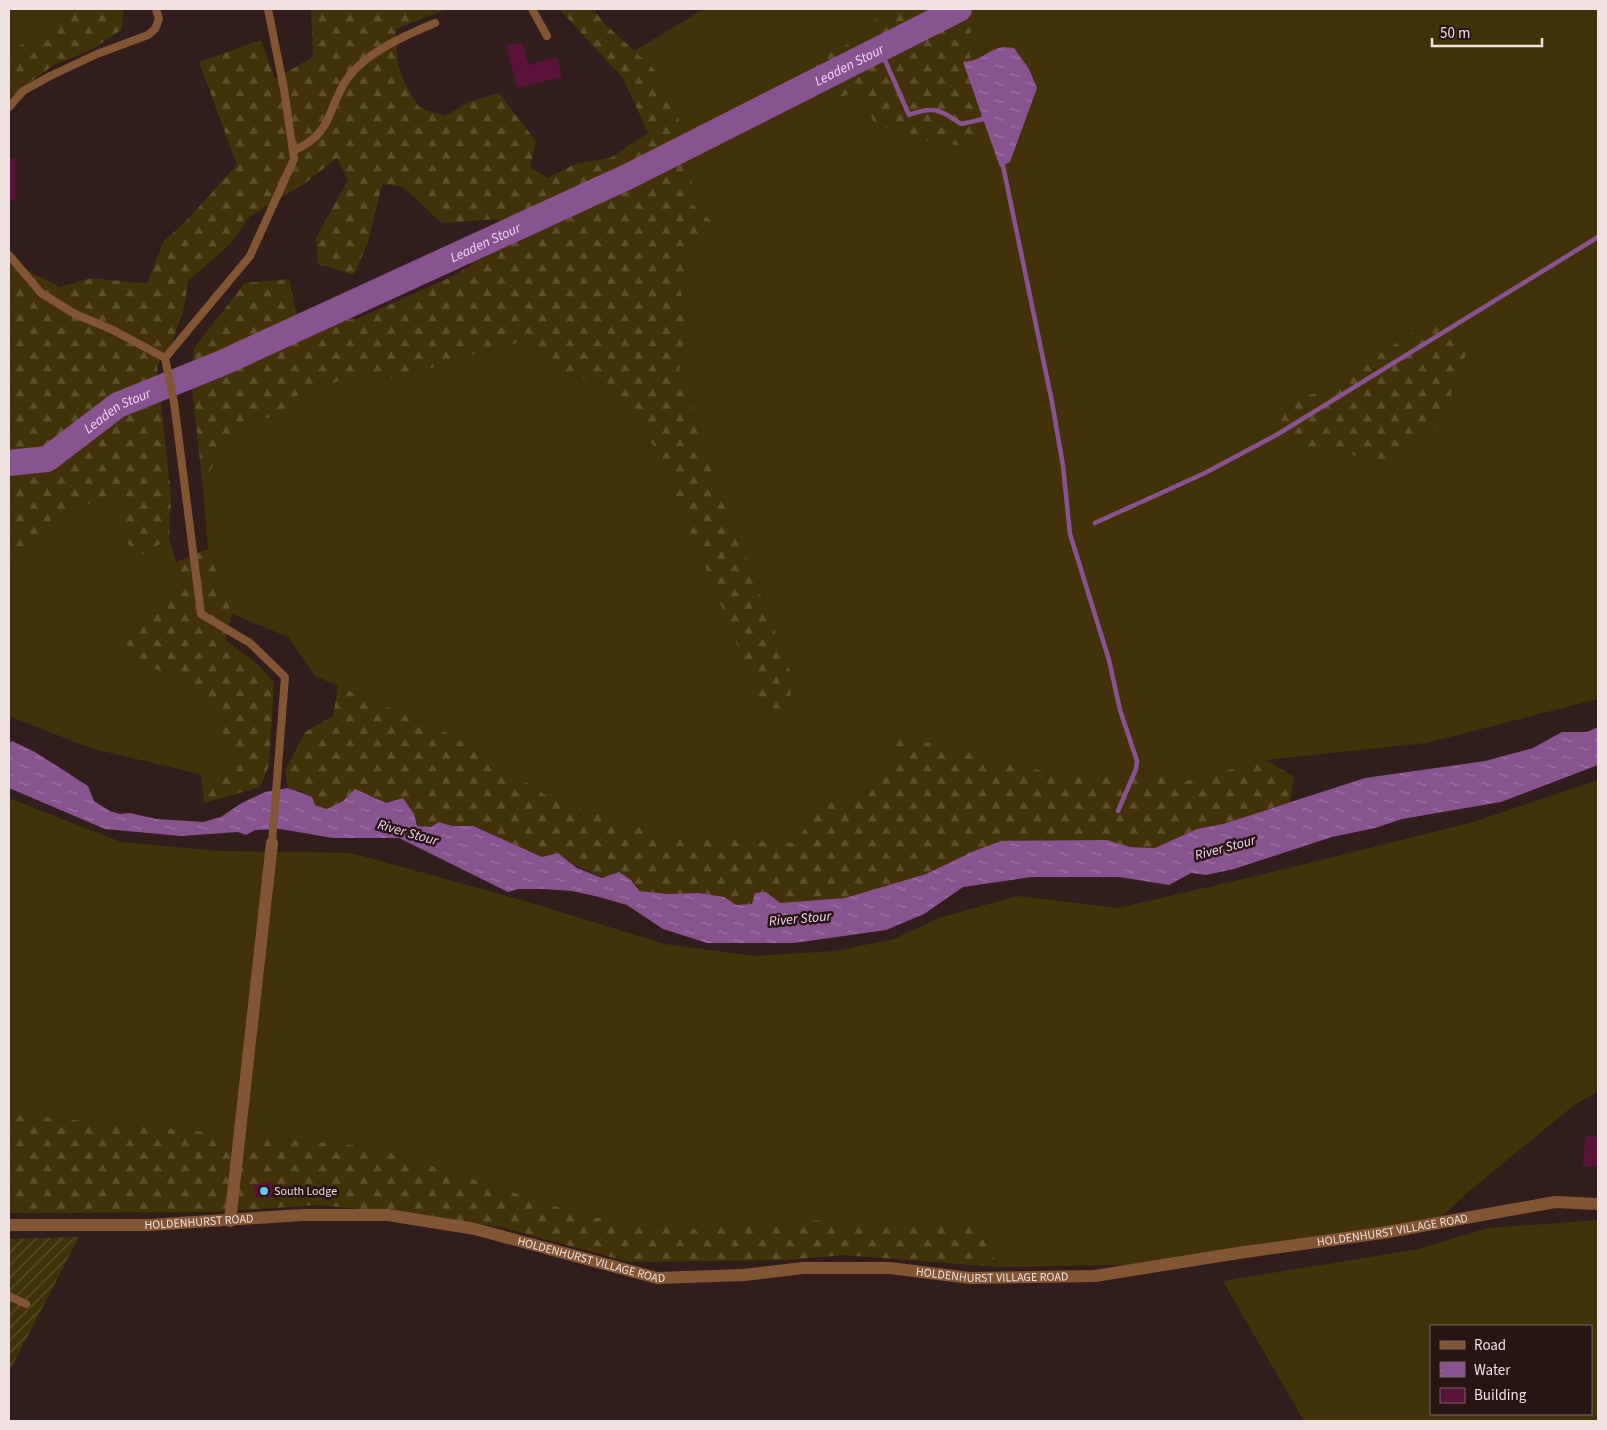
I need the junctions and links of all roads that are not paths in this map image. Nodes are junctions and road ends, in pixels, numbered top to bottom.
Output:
1 (156, 9) edge
2 (268, 9) edge
3 (532, 9) edge
4 (435, 24) dead end
5 (547, 36) dead end
6 (9, 107) edge
7 (293, 151) junction
8 (9, 254) edge
9 (165, 358) junction
10 (272, 843) joint
11 (1598, 1204) edge
12 (388, 1215) joint
13 (230, 1221) junction
14 (9, 1225) edge
15 (9, 1296) edge
16 (26, 1304) dead end

1 - 6 lane
2 - 7 lane
3 - 5 lane
4 - 7 lane
7 - 9 lane
8 - 9 lane
9 - 10 lane
10 - 13 street
11 - 12 street, HOLDENHURST VILLAGE ROAD
12 - 13 street, HOLDENHURST ROAD
13 - 14 street, HOLDENHURST ROAD
15 - 16 lane

